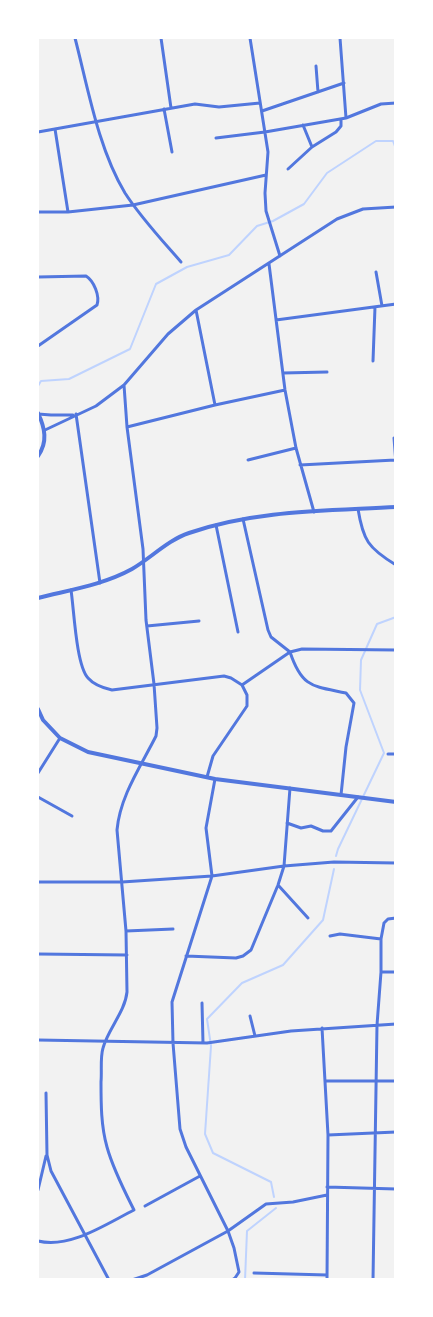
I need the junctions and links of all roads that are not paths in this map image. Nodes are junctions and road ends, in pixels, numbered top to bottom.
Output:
1 (75, 38) edge
2 (161, 38) edge
3 (250, 38) edge
4 (340, 38) edge
5 (316, 66) dead end
6 (344, 84) junction
7 (318, 92) junction
8 (260, 103) junction
9 (396, 103) edge
10 (170, 108) junction
11 (164, 109) junction
12 (262, 111) junction
13 (341, 118) junction
14 (346, 118) junction
15 (97, 122) junction
16 (303, 125) junction
17 (54, 129) junction
18 (38, 132) edge
19 (265, 132) junction
20 (216, 138) dead end
21 (312, 147) junction
22 (172, 152) dead end
23 (288, 170) dead end
24 (266, 175) junction
25 (133, 205) junction
26 (396, 207) edge
27 (38, 212) edge
28 (68, 212) junction
29 (280, 256) junction
30 (181, 262) dead end
31 (269, 264) junction
32 (376, 272) dead end
33 (38, 277) edge
34 (396, 304) edge
35 (382, 306) junction
36 (374, 307) junction
37 (196, 310) junction
38 (276, 320) junction
39 (38, 346) edge
40 (373, 361) dead end
41 (326, 372) dead end
42 (283, 373) junction
43 (124, 385) junction
44 (285, 390) junction
45 (215, 405) junction
46 (38, 413) edge
47 (76, 414) junction
48 (128, 427) junction
49 (45, 430) junction
50 (394, 438) dead end
51 (296, 448) junction
52 (38, 456) edge
53 (248, 460) dead end
54 (395, 460) edge
55 (300, 464) junction
56 (396, 464) edge
57 (396, 507) edge
58 (358, 509) junction
59 (314, 512) junction
60 (243, 518) junction
61 (216, 524) junction
62 (143, 561) junction
63 (394, 563) edge
64 (100, 583) junction
65 (71, 590) junction
66 (38, 598) edge
67 (199, 621) dead end
68 (147, 626) junction
69 (238, 632) dead end
70 (396, 650) edge
71 (290, 652) junction
72 (154, 684) junction
73 (242, 686) junction
74 (38, 709) edge
75 (60, 738) junction
76 (388, 754) dead end
77 (396, 754) edge
78 (143, 762) junction
79 (38, 772) edge
80 (207, 777) junction
81 (215, 779) junction
82 (290, 788) junction
83 (341, 795) junction
84 (38, 797) edge
85 (359, 797) junction
86 (396, 802) edge
87 (72, 816) dead end
88 (286, 823) junction
89 (396, 863) edge
90 (284, 866) junction
91 (212, 876) junction
92 (38, 882) edge
93 (122, 882) junction
94 (278, 885) junction
95 (308, 918) dead end
96 (396, 918) edge
97 (173, 929) dead end
98 (126, 931) junction
99 (330, 936) dead end
100 (381, 939) junction
101 (38, 954) edge
102 (126, 955) junction
103 (186, 956) junction
104 (381, 972) junction
105 (396, 972) edge
106 (202, 1004) dead end
107 (250, 1016) dead end
108 (377, 1024) junction
109 (396, 1024) edge
110 (322, 1028) junction
111 (255, 1036) junction
112 (38, 1040) edge
113 (105, 1042) junction
114 (173, 1043) junction
115 (205, 1043) junction
116 (325, 1081) junction
117 (376, 1081) junction
118 (396, 1081) edge
119 (46, 1093) dead end
120 (376, 1132) junction
121 (396, 1132) edge
122 (328, 1134) junction
123 (46, 1155) junction
124 (200, 1176) junction
125 (327, 1187) junction
126 (375, 1188) junction
127 (396, 1189) edge
128 (38, 1190) edge
129 (327, 1195) junction
130 (145, 1206) dead end
131 (228, 1230) junction
132 (84, 1234) junction
133 (38, 1241) edge
134 (254, 1273) dead end
135 (327, 1277) edge
136 (108, 1280) edge
137 (132, 1280) edge
138 (232, 1280) edge
139 (373, 1280) edge

1 - 15 street
2 - 10 street
3 - 8 street
4 - 6 street
5 - 7 street
6 - 7 street
6 - 14 street
7 - 12 street
8 - 10 street
8 - 12 street
9 - 14 street
10 - 11 street
11 - 15 street
11 - 22 street
12 - 19 street
13 - 14 street
13 - 16 street
13 - 21 street
15 - 17 street
15 - 25 street
16 - 19 street
16 - 21 street
17 - 18 street
17 - 28 street
19 - 20 street
19 - 24 street
21 - 23 street
24 - 25 street
24 - 29 street
25 - 28 street
25 - 30 street
26 - 29 street
27 - 28 street
29 - 31 street
31 - 37 street
31 - 38 street
32 - 35 street
33 - 39 street
34 - 35 street
35 - 36 street
36 - 38 street
36 - 40 street
37 - 43 street
37 - 45 street
38 - 42 street
41 - 42 street
42 - 44 street
43 - 47 street
43 - 48 street
44 - 45 street
44 - 51 street
45 - 48 street
46 - 47 street
46 - 49 street
47 - 49 street
47 - 64 street
48 - 62 street
49 - 52 street
50 - 54 street
51 - 53 street
51 - 55 street
54 - 55 street
54 - 56 street
55 - 59 street
57 - 58 street
58 - 59 street
58 - 63 street
59 - 60 street
60 - 61 street
60 - 71 street
61 - 62 street
61 - 69 street
62 - 64 street
62 - 68 street
64 - 65 street
65 - 66 street
65 - 72 street
67 - 68 street
68 - 72 street
70 - 71 street
71 - 73 street
71 - 83 street
72 - 73 street
72 - 78 street
73 - 80 street
74 - 75 street
75 - 78 street
75 - 79 street
76 - 77 street
78 - 80 street
78 - 93 street
80 - 81 street
81 - 82 street
81 - 91 street
82 - 83 street
82 - 88 street
83 - 85 street
84 - 87 street
85 - 86 street
85 - 88 street
88 - 90 street
89 - 90 street
90 - 91 street
90 - 94 street
91 - 93 street
91 - 103 street
92 - 93 street
93 - 98 street
94 - 95 street
94 - 103 street
96 - 100 street
97 - 98 street
98 - 102 street
99 - 100 street
100 - 104 street
101 - 102 street
102 - 113 street
103 - 114 street
104 - 105 street
104 - 108 street
106 - 115 street
107 - 111 street
108 - 109 street
108 - 110 street
108 - 117 street
110 - 111 street
110 - 116 street
111 - 115 street
112 - 113 street
113 - 114 street
113 - 132 street
114 - 115 street
114 - 124 street
116 - 117 street
116 - 122 street
117 - 118 street
117 - 120 street
119 - 123 street
120 - 121 street
120 - 122 street
120 - 126 street
122 - 125 street
123 - 128 street
123 - 132 street
124 - 130 street
124 - 131 street
125 - 126 street
125 - 129 street
126 - 127 street
126 - 139 street
129 - 131 street
129 - 135 street
131 - 137 street
131 - 138 street
132 - 133 street
132 - 136 street
134 - 135 street

